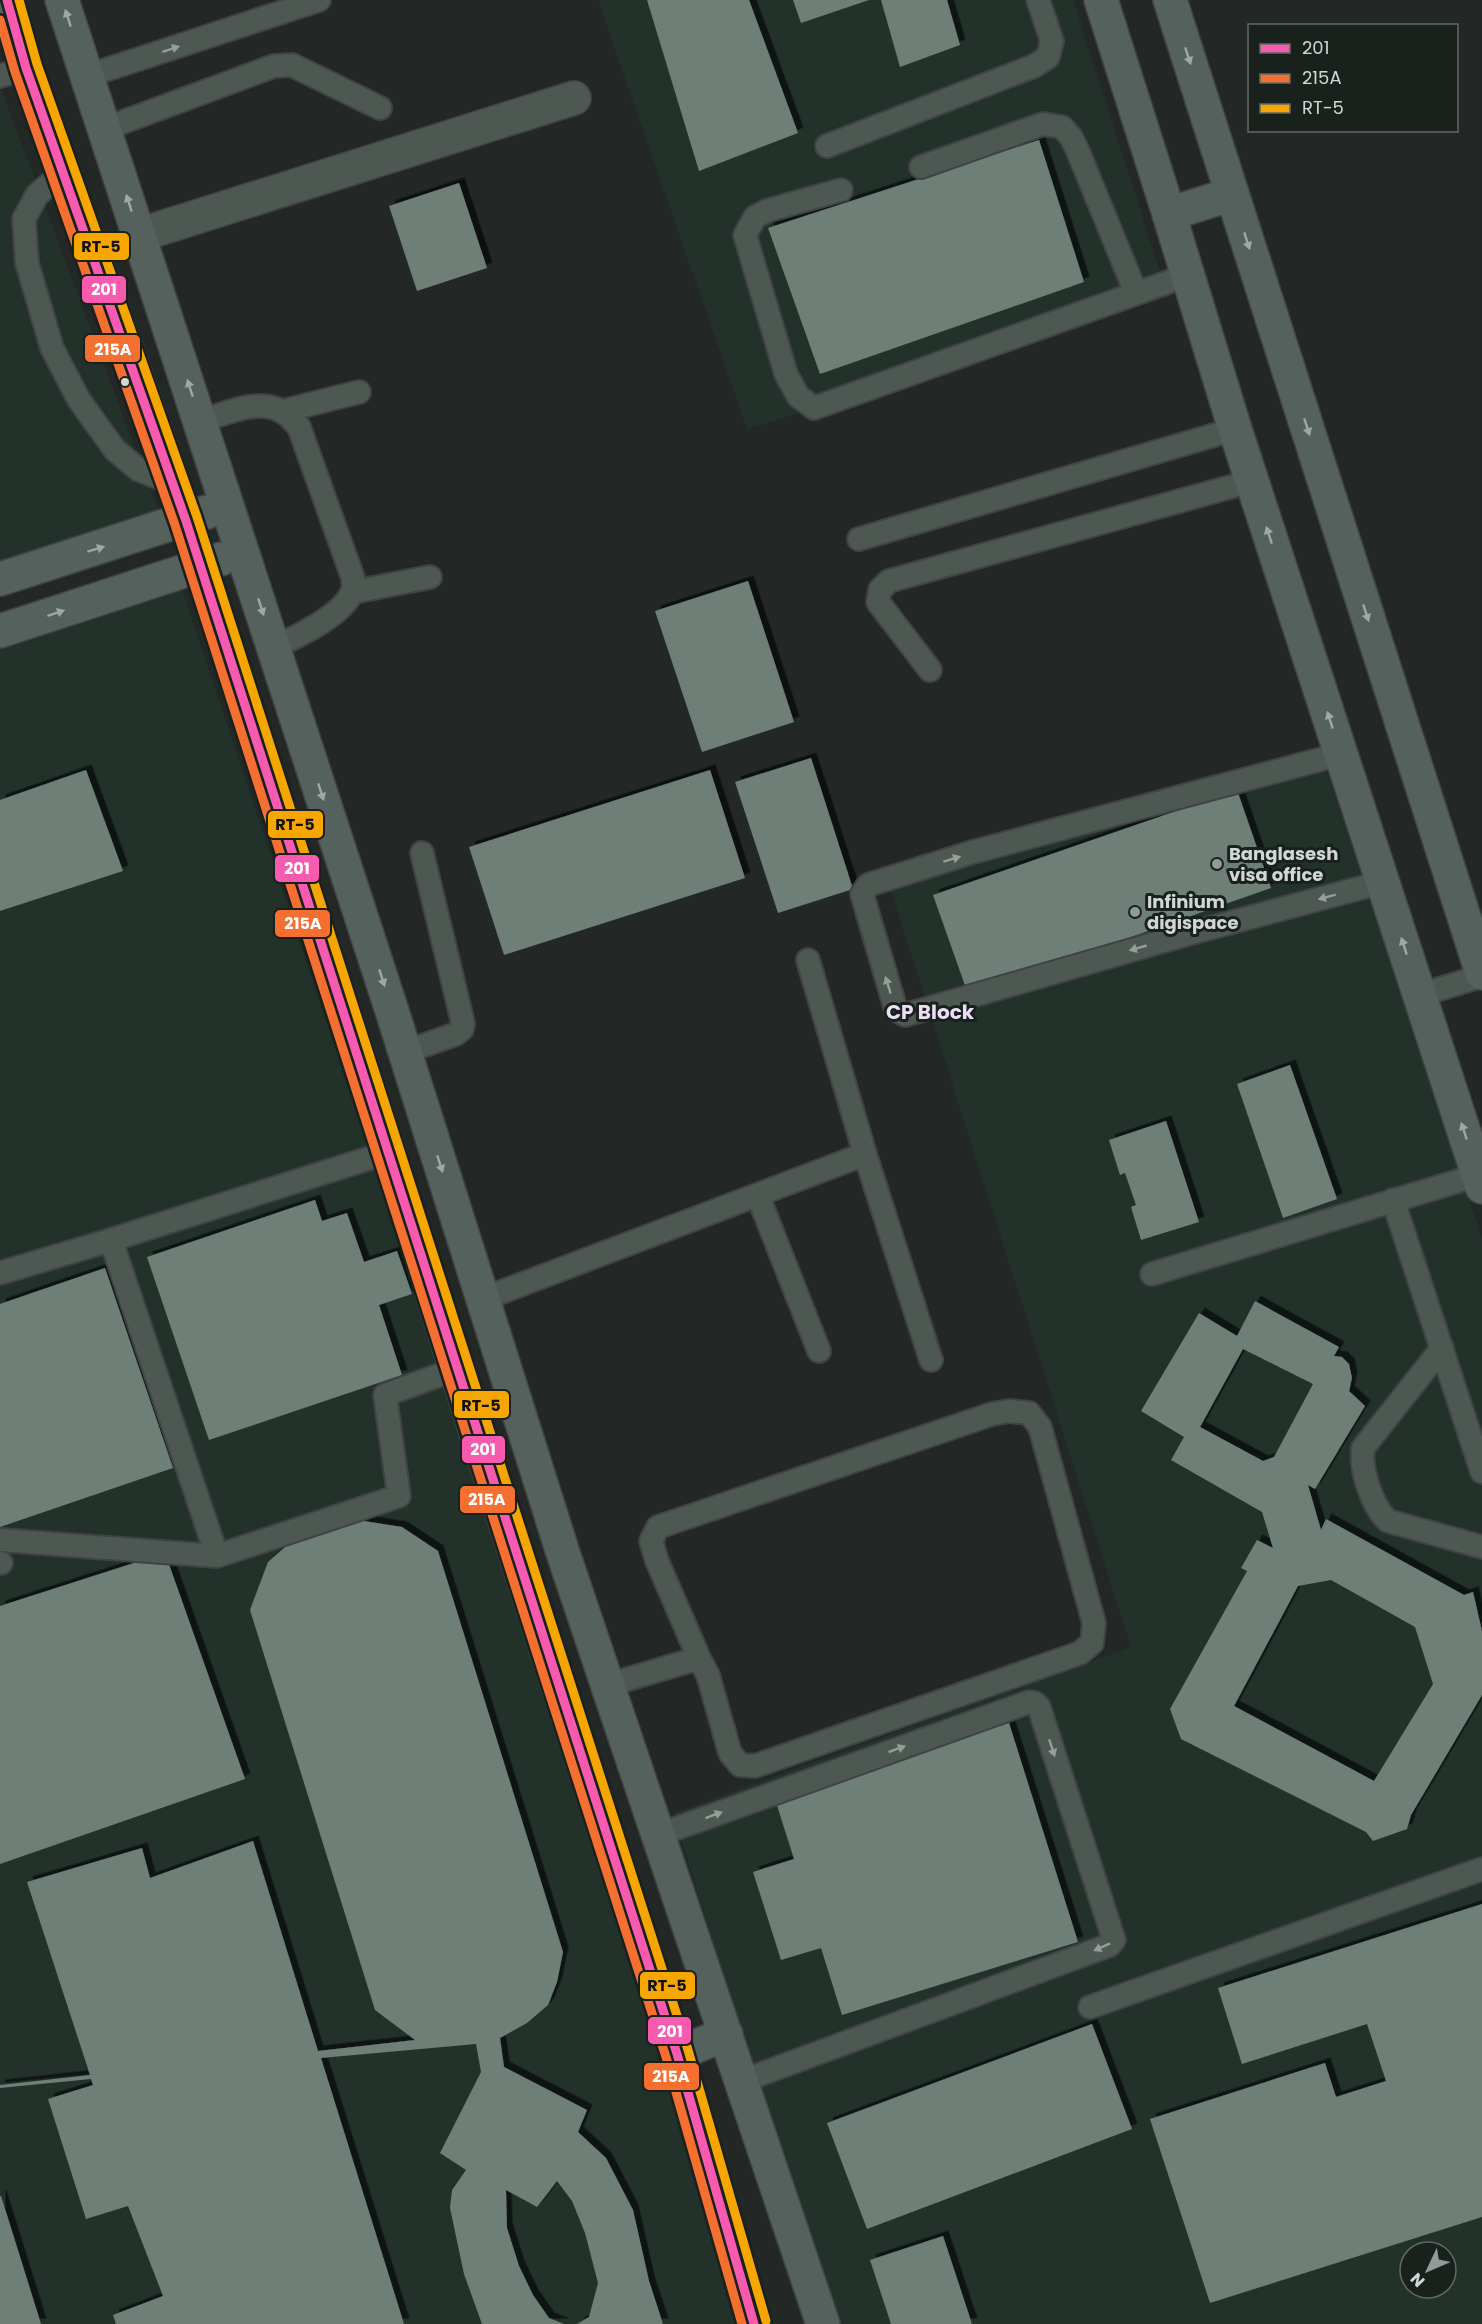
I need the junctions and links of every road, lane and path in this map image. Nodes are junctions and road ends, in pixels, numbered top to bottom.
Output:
1 (7, 0) edge
2 (62, 0) edge
3 (319, 0) edge
4 (1038, 0) edge
5 (1101, 0) edge
6 (1170, 0) edge
7 (13, 72) edge
8 (87, 76) junction
9 (574, 98) dead end
10 (380, 108) dead end
11 (105, 129) junction
12 (827, 146) dead end
13 (921, 167) dead end
14 (63, 172) junction
15 (841, 190) dead end
16 (1232, 194) junction
17 (1169, 214) junction
18 (139, 235) junction
19 (1188, 275) junction
20 (1136, 293) junction
21 (359, 392) dead end
22 (283, 411) junction
23 (201, 422) junction
24 (1235, 429) junction
25 (1251, 481) junction
26 (172, 483) junction
27 (228, 504) junction
28 (186, 520) junction
29 (859, 539) dead end
30 (243, 551) junction
31 (200, 566) junction
32 (429, 577) dead end
33 (0, 579) edge
34 (353, 592) junction
35 (0, 631) edge
36 (274, 647) junction
37 (930, 670) dead end
38 (1341, 754) junction
39 (422, 853) dead end
40 (1383, 882) junction
41 (808, 960) dead end
42 (1482, 974) edge
43 (1420, 995) junction
44 (405, 1052) junction
45 (389, 1152) junction
46 (865, 1154) junction
47 (1480, 1181) edge
48 (758, 1196) junction
49 (1393, 1200) junction
50 (111, 1240) junction
51 (0, 1273) edge
52 (1152, 1274) dead end
53 (483, 1299) junction
54 (1442, 1348) junction
55 (819, 1351) dead end
56 (931, 1360) dead end
57 (461, 1383) junction
58 (512, 1389) junction
59 (1482, 1472) edge
60 (0, 1540) edge
61 (1482, 1547) edge
62 (217, 1556) junction
63 (699, 1658) junction
64 (608, 1685) junction
65 (658, 1835) junction
66 (1482, 1869) edge
67 (1090, 2007) dead end
68 (726, 2034) junction
69 (676, 2054) junction
70 (742, 2080) junction
71 (754, 2324) edge
72 (823, 2324) edge

1 - 7 street
8 -> 2 street
8 -> 3 lane
4 - 12 lane
5 - 17 street
6 -> 16 street
7 - 14 street
8 - 11 street
9 - 18 street
10 - 11 lane
18 -> 11 street
13 - 20 lane
14 - 26 street
14 - 26 lane
15 - 20 lane
16 - 17 street
16 -> 42 street
17 - 19 street
23 -> 18 street
19 - 20 lane
19 - 24 street
21 - 22 lane
22 - 23 lane
22 - 34 lane
23 - 27 street
24 - 25 street
24 - 29 lane
25 - 37 lane
38 -> 25 street
26 - 28 street
27 - 28 street
27 - 30 street
28 - 31 street
33 -> 28 street
30 - 31 street
30 -> 36 street
35 -> 31 street
31 - 45 street
32 - 34 lane
34 - 36 lane
36 -> 44 street
38 - 40 street
40 -> 38 lane
39 - 44 lane
43 -> 40 street
41 - 46 lane
42 - 43 lane
47 -> 43 street
44 -> 53 street
45 - 50 lane
45 - 57 street
46 - 48 lane
46 - 56 lane
47 - 49 lane
48 - 53 lane
48 - 55 lane
49 - 52 lane
49 - 54 lane
50 - 51 lane
50 - 62 lane
53 - 58 street
54 - 59 lane
54 - 61 lane
57 - 58 street
57 - 62 lane
57 - 69 street
58 - 64 street
60 - 62 lane
63 - 63 lane
63 - 64 lane
64 - 65 street
65 - 68 street
65 -> 70 lane
66 - 67 lane
68 - 69 street
68 - 70 street
69 - 71 street
70 - 72 street

